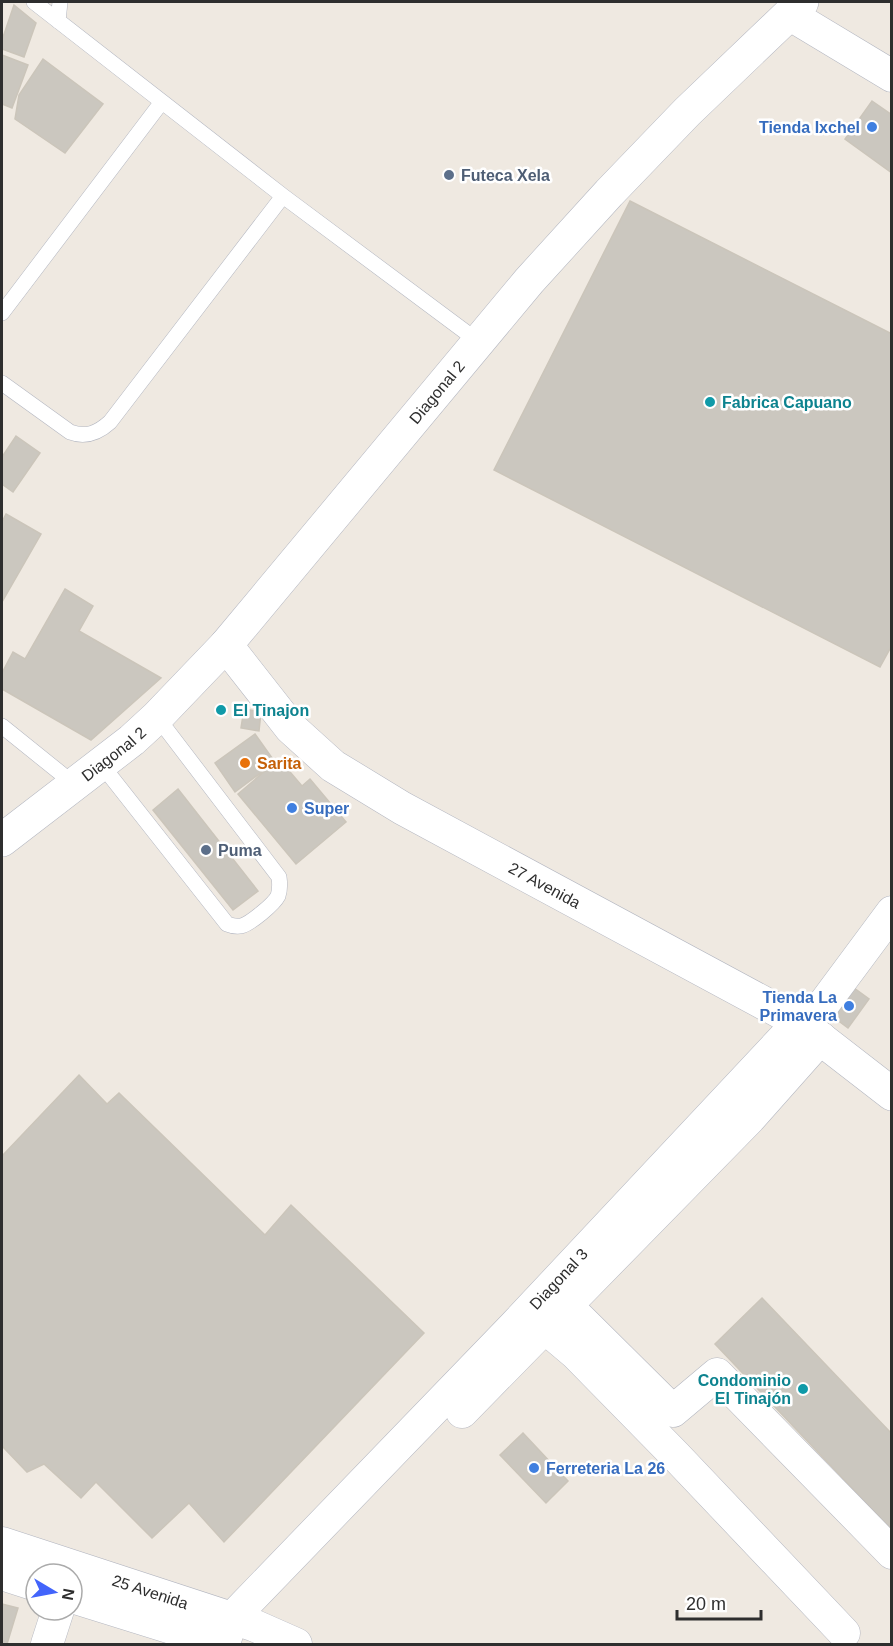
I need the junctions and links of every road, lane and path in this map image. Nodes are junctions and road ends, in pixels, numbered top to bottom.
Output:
1 (34, 2) edge
2 (60, 2) edge
3 (796, 8) edge
4 (58, 21) junction
5 (891, 76) edge
6 (161, 103) junction
7 (283, 196) junction
8 (2, 313) edge
9 (479, 342) junction
10 (2, 383) edge
11 (226, 645) junction
12 (157, 717) junction
13 (2, 726) edge
14 (101, 764) junction
15 (74, 784) junction
16 (2, 840) edge
17 (891, 912) edge
18 (810, 1030) junction
19 (891, 1094) edge
20 (567, 1305) junction
21 (544, 1328) junction
22 (2, 1543) edge
23 (891, 1553) edge
24 (38, 1562) edge
25 (2, 1574) edge
26 (24, 1581) edge
27 (84, 1583) edge
28 (54, 1622) edge
29 (844, 1633) dead end
30 (236, 1635) edge
31 (46, 1644) edge
32 (296, 1644) edge

1 - 4 lane
2 - 4 lane
3 - 5 street
3 - 9 main road, Diagonal 2
4 - 6 lane
6 - 7 lane
6 - 8 lane
7 - 9 lane
7 - 10 lane
9 - 11 main road, Diagonal 2
11 - 12 main road, Diagonal 2
11 - 18 main road, 27 Avenida
12 - 14 main road, Diagonal 2
12 - 14 lane
13 - 15 lane
14 - 15 main road, Diagonal 2
15 - 16 main road, Diagonal 2
17 - 18 street, Diagonal 3
18 - 19 main road, 27 Avenida
18 - 20 street, Diagonal 3
18 - 30 street, Diagonal 3
20 - 21 street, Diagonal 3
20 - 23 street
21 - 29 street
21 - 30 street, Diagonal 3
22 - 24 street, 25 Avenida
25 - 26 street
27 - 30 street, 25 Avenida
28 - 31 street
30 - 32 street, 25 Avenida

